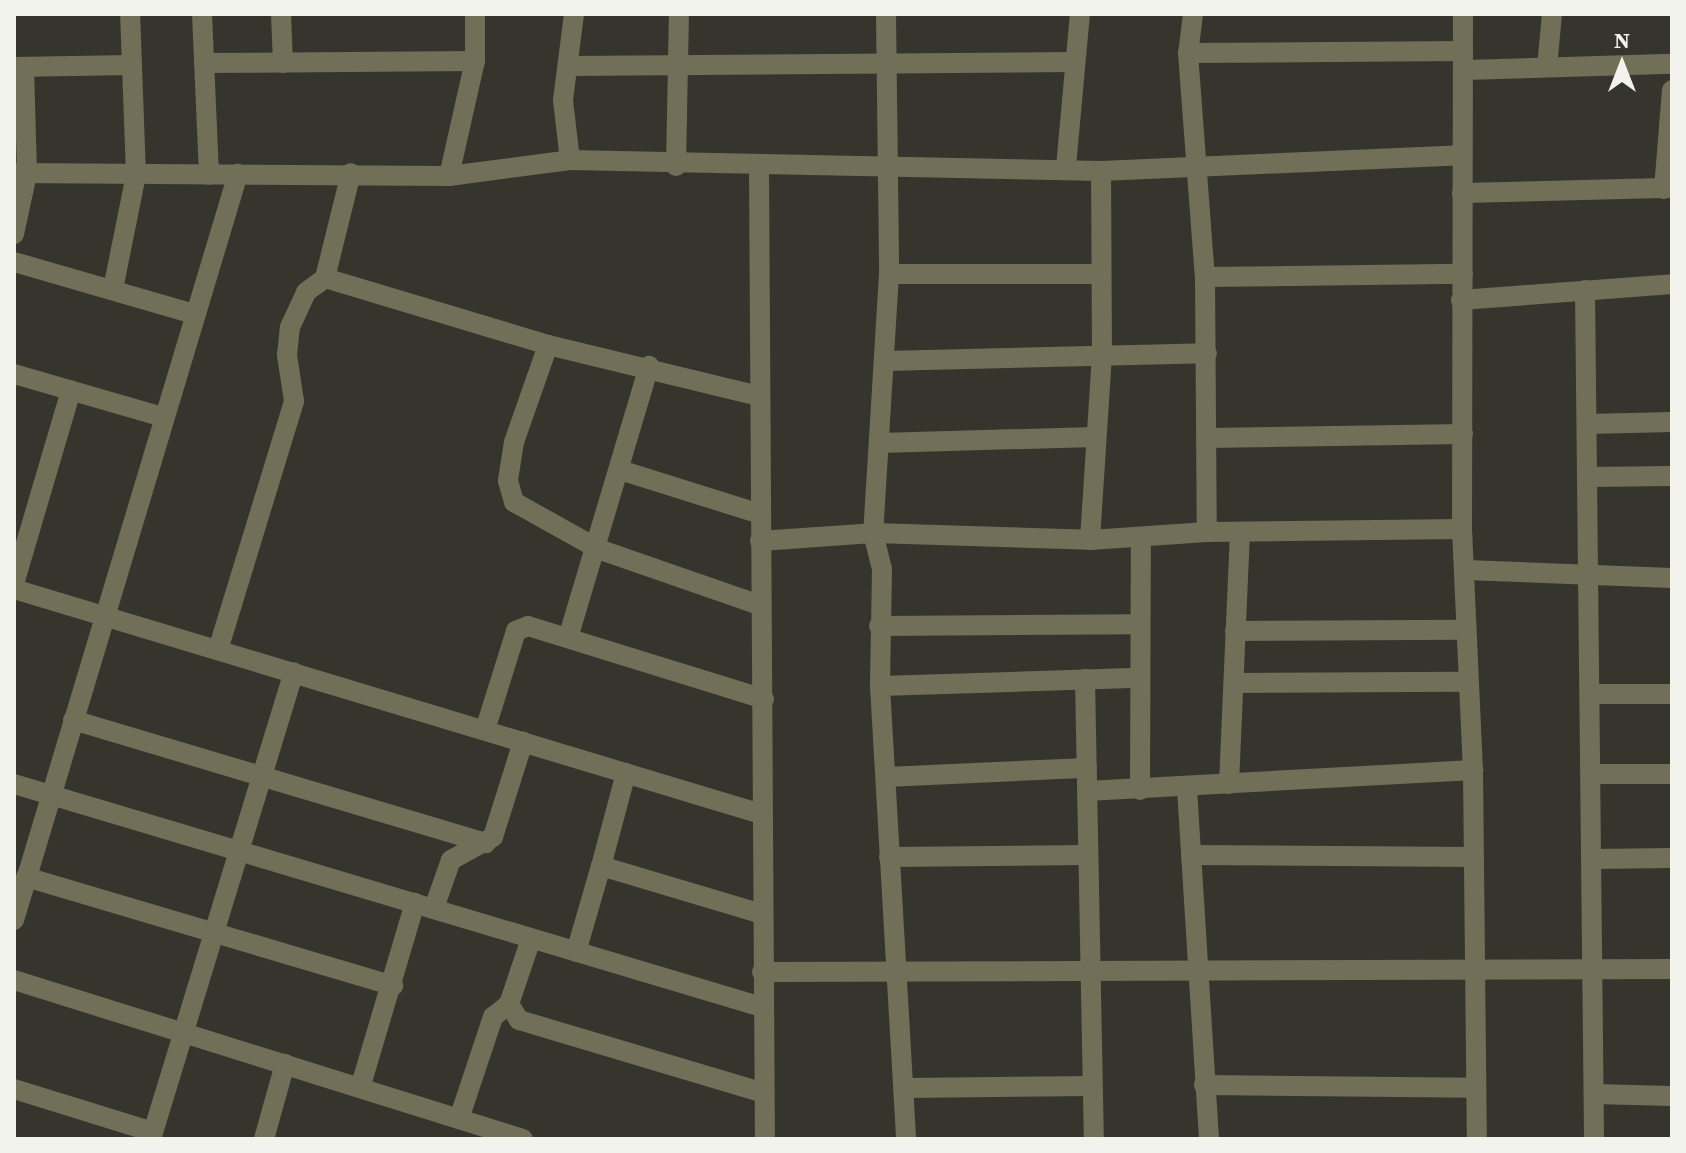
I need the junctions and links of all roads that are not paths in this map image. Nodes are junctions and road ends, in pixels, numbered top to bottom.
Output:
1 (130, 14) edge
2 (202, 14) edge
3 (281, 14) edge
4 (475, 14) edge
5 (574, 14) edge
6 (679, 14) edge
7 (886, 14) edge
8 (1080, 14) edge
9 (1193, 14) edge
10 (1463, 14) edge
11 (1552, 14) edge
12 (1188, 53) junction
13 (1464, 60) junction
14 (475, 61) junction
15 (1073, 62) junction
16 (204, 63) junction
17 (283, 63) junction
18 (682, 63) junction
19 (1672, 64) edge
20 (132, 65) junction
21 (570, 66) junction
22 (891, 66) junction
23 (19, 67) edge
24 (1547, 67) junction
25 (1672, 90) edge
26 (1462, 155) junction
27 (570, 160) junction
28 (676, 166) junction
29 (889, 167) junction
30 (1066, 167) junction
31 (1197, 167) junction
32 (759, 168) junction
33 (1101, 171) junction
34 (21, 173) edge
35 (351, 173) junction
36 (238, 174) junction
37 (136, 175) junction
38 (209, 175) junction
39 (449, 176) junction
40 (1668, 189) edge
41 (1462, 193) junction
42 (14, 234) edge
43 (14, 262) edge
44 (889, 274) junction
45 (1101, 274) junction
46 (1463, 274) junction
47 (1205, 277) junction
48 (325, 278) junction
49 (1672, 284) edge
50 (113, 289) junction
51 (1585, 290) junction
52 (1461, 300) junction
53 (194, 314) junction
54 (548, 345) junction
55 (1207, 353) junction
56 (1102, 354) junction
57 (885, 361) junction
58 (649, 366) junction
59 (14, 374) edge
60 (71, 390) junction
61 (759, 396) junction
62 (163, 417) junction
63 (1672, 422) edge
64 (1588, 424) junction
65 (1463, 434) junction
66 (1095, 437) junction
67 (1207, 438) junction
68 (879, 443) junction
69 (620, 470) junction
70 (1672, 476) edge
71 (1590, 477) junction
72 (760, 514) junction
73 (1462, 529) junction
74 (1207, 532) junction
75 (873, 533) junction
76 (1240, 534) junction
77 (1141, 538) junction
78 (1090, 540) junction
79 (760, 541) junction
80 (598, 549) junction
81 (1466, 570) junction
82 (1590, 576) junction
83 (1672, 578) edge
84 (14, 587) edge
85 (760, 605) junction
86 (105, 615) junction
87 (1139, 624) junction
88 (879, 626) junction
89 (1464, 630) junction
90 (1235, 631) junction
91 (568, 638) junction
92 (218, 650) junction
93 (294, 672) junction
94 (1139, 678) junction
95 (1085, 679) junction
96 (1465, 682) junction
97 (1238, 683) junction
98 (880, 686) junction
99 (1593, 694) junction
100 (1672, 694) edge
101 (764, 699) junction
102 (73, 720) junction
103 (485, 730) junction
104 (523, 742) junction
105 (1087, 768) junction
106 (1473, 770) junction
107 (264, 772) junction
108 (626, 773) junction
109 (1593, 774) junction
110 (1672, 774) edge
111 (886, 777) junction
112 (14, 784) edge
113 (1229, 784) junction
114 (1187, 789) junction
115 (1140, 790) junction
116 (1087, 791) junction
117 (51, 795) junction
118 (761, 814) junction
119 (486, 843) junction
120 (241, 854) junction
121 (1088, 855) junction
122 (1191, 855) junction
123 (889, 857) junction
124 (1474, 857) junction
125 (1672, 858) edge
126 (1594, 859) junction
127 (601, 866) junction
128 (26, 877) junction
129 (424, 906) junction
130 (762, 914) junction
131 (14, 920) edge
132 (217, 934) junction
133 (531, 939) junction
134 (576, 952) junction
135 (1672, 969) edge
136 (1473, 970) junction
137 (1592, 970) junction
138 (892, 971) junction
139 (762, 972) junction
140 (1089, 972) junction
141 (1195, 972) junction
142 (14, 980) edge
143 (393, 986) junction
144 (509, 1004) junction
145 (762, 1007) junction
146 (186, 1033) junction
147 (285, 1064) junction
148 (361, 1085) junction
149 (1204, 1085) junction
150 (1092, 1086) junction
151 (905, 1088) junction
152 (1474, 1088) junction
153 (14, 1089) edge
154 (764, 1093) junction
155 (1595, 1094) junction
156 (1672, 1096) edge
157 (459, 1119) junction
158 (152, 1136) edge
159 (519, 1138) edge
160 (264, 1139) edge
161 (765, 1139) edge
162 (906, 1139) edge
163 (1094, 1139) edge
164 (1209, 1139) edge
165 (1477, 1139) edge
166 (1594, 1139) edge

1 - 20 street
2 - 16 street
3 - 17 street
4 - 14 street
5 - 21 street
6 - 18 street
7 - 22 street
8 - 15 street
9 - 12 street
10 - 13 street
11 - 24 street
12 - 13 street
12 - 31 street
13 - 24 street
13 - 26 street
14 - 17 street
14 - 39 street
15 - 22 street
15 - 30 street
16 - 17 street
16 - 38 street
18 - 21 street
18 - 22 street
18 - 28 street
19 - 24 street
20 - 23 street
20 - 37 street
21 - 27 street
22 - 29 street
23 - 34 street
25 - 40 street
26 - 31 street
26 - 41 street
27 - 28 street
27 - 39 street
28 - 32 street
29 - 30 street
29 - 32 street
29 - 44 street
30 - 33 street
31 - 33 street
31 - 47 street
32 - 61 street
33 - 45 street
34 - 37 street
34 - 42 street
35 - 36 street
35 - 39 street
35 - 48 street
36 - 38 street
36 - 53 street
37 - 38 street
37 - 50 street
40 - 41 street
41 - 46 street
43 - 50 street
44 - 45 street
44 - 57 street
45 - 56 street
46 - 47 street
46 - 52 street
47 - 55 street
48 - 54 street
48 - 92 street
49 - 51 street
50 - 53 street
51 - 52 street
51 - 64 street
52 - 65 street
53 - 62 street
54 - 58 street
54 - 80 street
55 - 56 street
55 - 67 street
56 - 57 street
56 - 66 street
57 - 68 street
58 - 61 street
58 - 69 street
59 - 60 street
60 - 62 street
60 - 84 street
61 - 72 street
62 - 86 street
63 - 64 street
64 - 71 street
65 - 67 street
65 - 73 street
66 - 68 street
66 - 78 street
67 - 74 street
68 - 75 street
69 - 72 street
69 - 80 street
70 - 71 street
71 - 82 street
72 - 79 street
73 - 76 street
73 - 81 street
74 - 76 street
74 - 77 street
75 - 78 street
75 - 79 street
75 - 88 street
76 - 90 street
77 - 78 street
77 - 87 street
79 - 85 street
80 - 85 street
80 - 91 street
81 - 82 street
81 - 89 street
82 - 83 street
82 - 99 street
84 - 86 street
85 - 101 street
86 - 92 street
86 - 102 street
87 - 88 street
87 - 94 street
88 - 98 street
89 - 90 street
89 - 96 street
90 - 97 street
91 - 101 street
91 - 103 street
92 - 93 street
93 - 103 street
93 - 107 street
94 - 95 street
94 - 115 street
95 - 98 street
95 - 105 street
96 - 97 street
96 - 106 street
97 - 113 street
98 - 111 street
99 - 100 street
99 - 109 street
101 - 118 street
102 - 107 street
102 - 117 street
103 - 104 street
104 - 108 street
104 - 119 street
105 - 111 street
105 - 116 street
106 - 113 street
106 - 124 street
107 - 119 street
107 - 120 street
108 - 118 street
108 - 127 street
109 - 110 street
109 - 126 street
111 - 123 street
112 - 117 street
113 - 114 street
114 - 115 street
114 - 122 street
115 - 116 street
116 - 121 street
117 - 120 street
117 - 128 street
118 - 130 street
119 - 129 street
120 - 129 street
120 - 132 street
121 - 123 street
121 - 140 street
122 - 124 street
122 - 141 street
123 - 138 street
124 - 136 street
125 - 126 street
126 - 137 street
127 - 130 street
127 - 134 street
128 - 131 street
128 - 132 street
129 - 133 street
129 - 143 street
130 - 139 street
132 - 143 street
132 - 146 street
133 - 134 street
133 - 144 street
134 - 145 street
135 - 137 street
136 - 137 street
136 - 141 street
136 - 152 street
137 - 155 street
138 - 139 street
138 - 140 street
138 - 151 street
139 - 145 street
140 - 141 street
140 - 150 street
141 - 149 street
142 - 146 street
143 - 148 street
144 - 154 street
144 - 157 street
145 - 154 street
146 - 147 street
146 - 158 street
147 - 148 street
147 - 160 street
148 - 157 street
149 - 152 street
149 - 164 street
150 - 151 street
150 - 163 street
151 - 162 street
152 - 165 street
153 - 158 street
154 - 161 street
155 - 156 street
155 - 166 street
157 - 159 street

